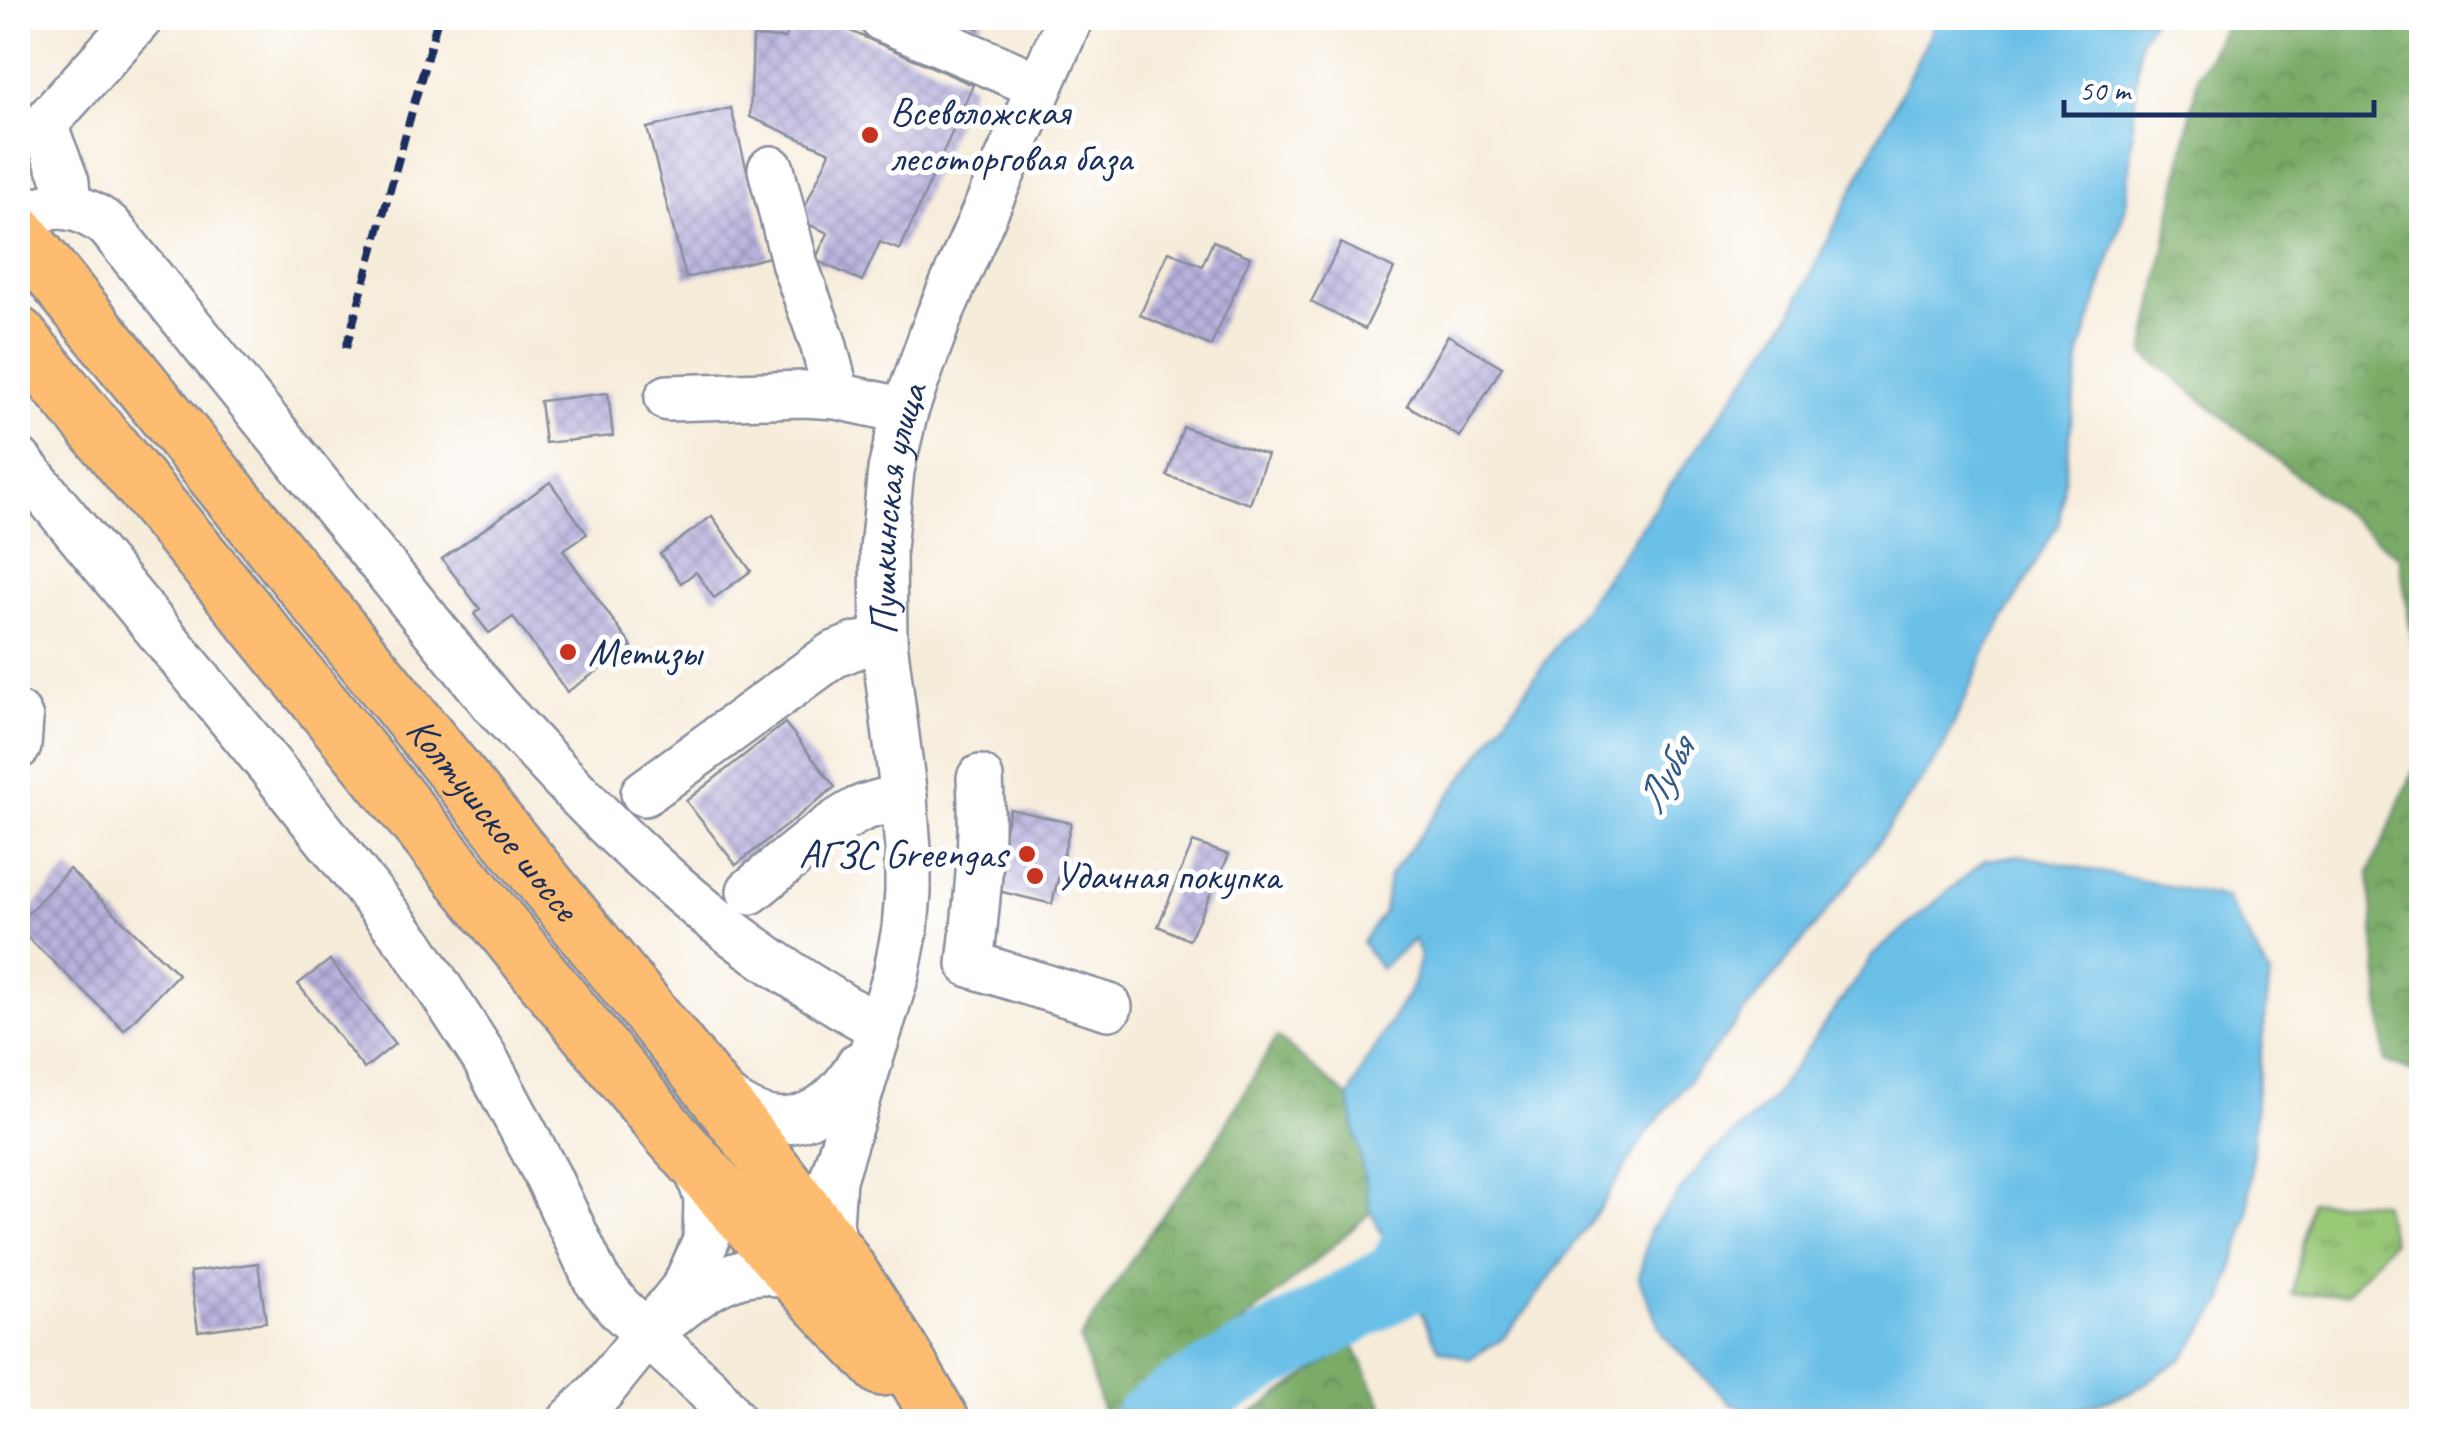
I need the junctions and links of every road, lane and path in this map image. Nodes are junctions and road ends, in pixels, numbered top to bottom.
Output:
1 (140, 18) edge
2 (882, 18) edge
3 (1070, 18) edge
4 (1040, 86) junction
5 (771, 169) dead end
6 (68, 206) junction
7 (18, 218) edge
8 (18, 232) edge
9 (18, 336) edge
10 (837, 396) junction
11 (668, 398) dead end
12 (905, 411) junction
13 (18, 460) edge
14 (884, 642) junction
15 (18, 715) edge
16 (18, 746) edge
17 (980, 778) dead end
18 (644, 793) dead end
19 (904, 798) junction
20 (750, 891) dead end
21 (901, 948) junction
22 (970, 964) junction
23 (1109, 1007) dead end
24 (878, 1028) junction
25 (715, 1092) junction
26 (682, 1146) junction
27 (818, 1267) junction
28 (647, 1335) junction
29 (570, 1422) edge
30 (734, 1422) edge
31 (932, 1422) edge
32 (942, 1422) edge

1 - 6 street
2 - 4 street
3 - 4 street, Пушкинская улица
4 - 12 street, Пушкинская улица
5 - 10 street
6 - 7 street
6 - 24 street
8 - 25 main road, Колтушское шоссе
9 - 26 main road, Колтушское шоссе
10 - 11 street
10 - 12 street
12 - 14 street, Пушкинская улица
13 - 28 street
14 - 18 street
14 - 19 street, Пушкинская улица
15 - 16 street
17 - 22 street
19 - 20 street
19 - 21 street, Пушкинская улица
21 - 22 street
21 - 24 street, Пушкинская улица
22 - 23 street
24 - 25 street, Пушкинская улица
24 - 27 street, Пушкинская улица
25 - 27 main road, Колтушское шоссе
26 - 27 main road, Колтушское шоссе
26 - 28 street
27 - 28 street
27 - 31 main road, Колтушское шоссе
27 - 32 main road, Колтушское шоссе
28 - 29 street
28 - 30 street

